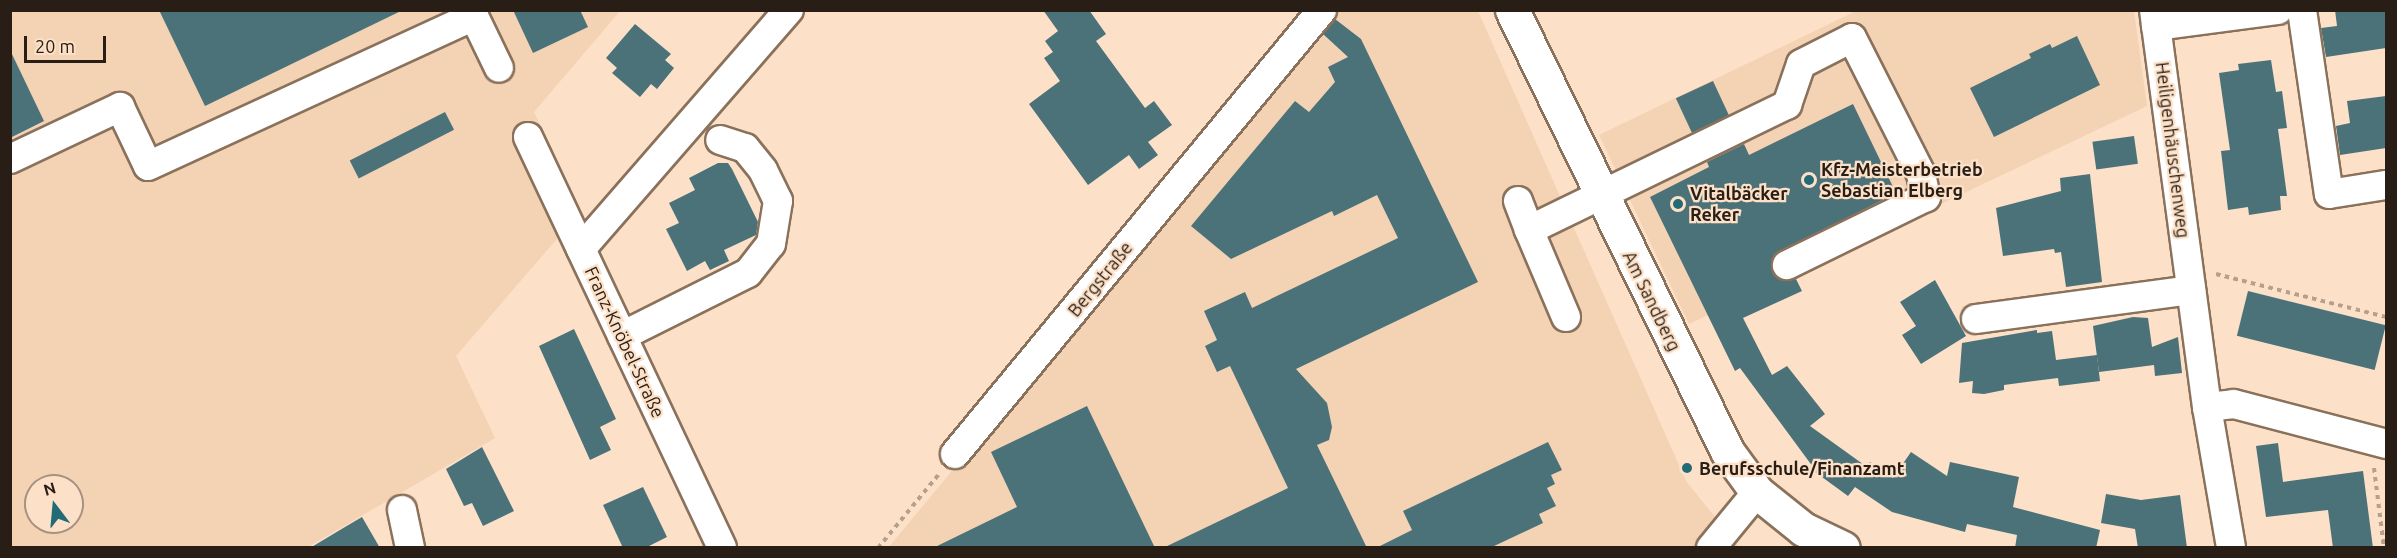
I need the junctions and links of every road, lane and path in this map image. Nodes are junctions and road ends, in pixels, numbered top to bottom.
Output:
1 (789, 10) edge
2 (1322, 10) edge
3 (1512, 10) edge
4 (2278, 10) edge
5 (2302, 10) edge
6 (472, 13) edge
7 (2155, 18) edge
8 (499, 68) dead end
9 (528, 137) dead end
10 (720, 140) dead end
11 (10, 159) edge
12 (2386, 185) edge
13 (1601, 196) junction
14 (1518, 201) dead end
15 (1529, 230) junction
16 (581, 249) junction
17 (1787, 265) dead end
18 (2190, 284) junction
19 (1566, 317) dead end
20 (2386, 317) edge
21 (1976, 319) dead end
22 (622, 336) junction
23 (2207, 407) junction
24 (2381, 443) edge
25 (956, 454) joint
26 (1758, 492) junction
27 (402, 510) dead end
28 (410, 548) edge
29 (722, 548) edge
30 (878, 548) edge
31 (1711, 548) edge
32 (1844, 548) edge
33 (2231, 548) edge
34 (2384, 548) edge

1 - 16 street
2 - 25 street, Bergstraße
3 - 13 main road, Am Sandberg
4 - 7 street
5 - 12 street
6 - 8 street
6 - 11 street
7 - 18 street, Heiligenhäuschenweg
9 - 16 street, Franz-Knöbel-Straße
10 - 22 street
13 - 15 street
13 - 17 street
13 - 26 main road, Am Sandberg
14 - 15 street
15 - 19 street
16 - 22 street, Franz-Knöbel-Straße
18 - 20 path
18 - 21 street
18 - 23 street, Heiligenhäuschenweg
22 - 29 street, Franz-Knöbel-Straße
23 - 24 street
23 - 33 street, Heiligenhäuschenweg
24 - 34 path
25 - 30 path
26 - 31 street
26 - 32 main road, Am Sandberg
27 - 28 street

